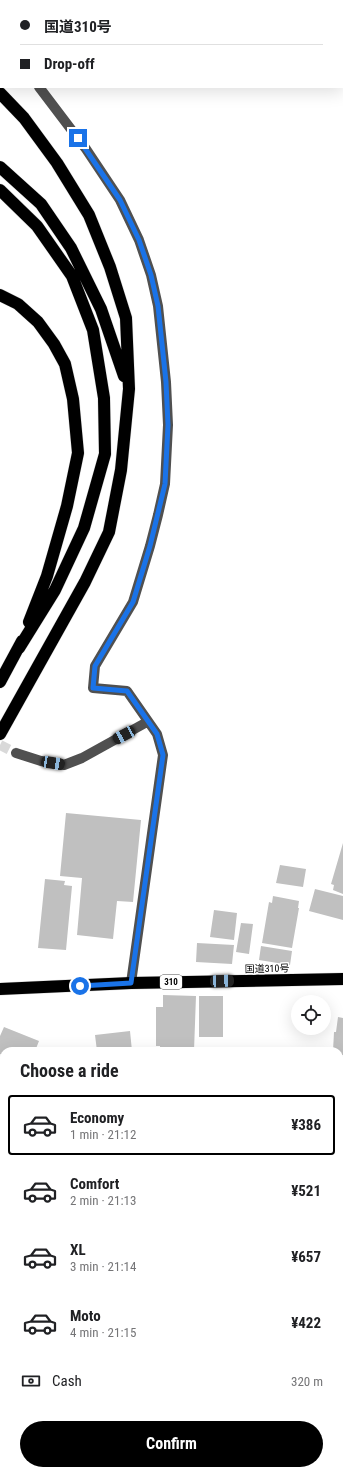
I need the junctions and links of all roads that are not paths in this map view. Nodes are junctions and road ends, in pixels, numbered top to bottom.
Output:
1 (40, 88) edge
2 (0, 93) edge
3 (0, 167) edge
4 (0, 190) edge
5 (0, 296) edge
6 (129, 389) junction
7 (19, 648) junction
8 (0, 682) edge
9 (147, 722) junction
10 (0, 734) edge
11 (16, 753) tunnel mouth
12 (343, 979) edge
13 (131, 983) junction
14 (0, 989) edge

1 - 9 street
2 - 6 highway
3 - 6 highway
4 - 7 highway
5 - 7 highway
6 - 10 highway
7 - 8 highway
9 - 11 street
9 - 13 street
12 - 13 highway, 国道310号 / 310
13 - 14 highway, 国道310号 / 310

